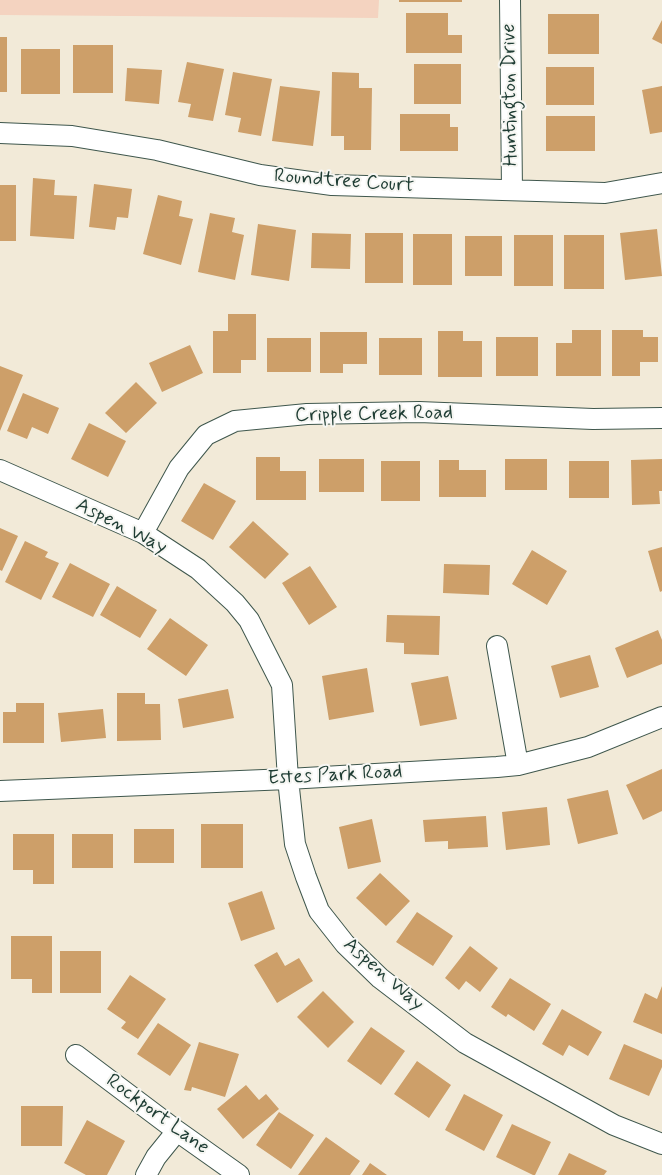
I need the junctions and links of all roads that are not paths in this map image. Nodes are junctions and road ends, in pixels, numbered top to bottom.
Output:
1 (510, 0) edge
2 (0, 133) edge
3 (662, 184) edge
4 (512, 190) junction
5 (662, 418) edge
6 (0, 470) edge
7 (143, 534) junction
8 (497, 646) dead end
9 (662, 717) edge
10 (518, 765) junction
11 (288, 779) junction
12 (0, 791) edge
13 (76, 1055) dead end
14 (177, 1131) junction
15 (662, 1144) edge
16 (146, 1175) edge
17 (239, 1175) edge

1 - 4 street, Huntington Drive
2 - 4 street, Roundtree Court
3 - 4 street, Roundtree Court
5 - 7 street, Cripple Creek Road
6 - 7 street, Aspen Way
7 - 11 street, Aspen Way
8 - 10 street
9 - 10 street, Estes Park Road
10 - 11 street, Estes Park Road
11 - 12 street, Estes Park Road
11 - 15 street, Aspen Way
13 - 14 street, Rockport Lane
14 - 16 street
14 - 17 street, Rockport Lane

